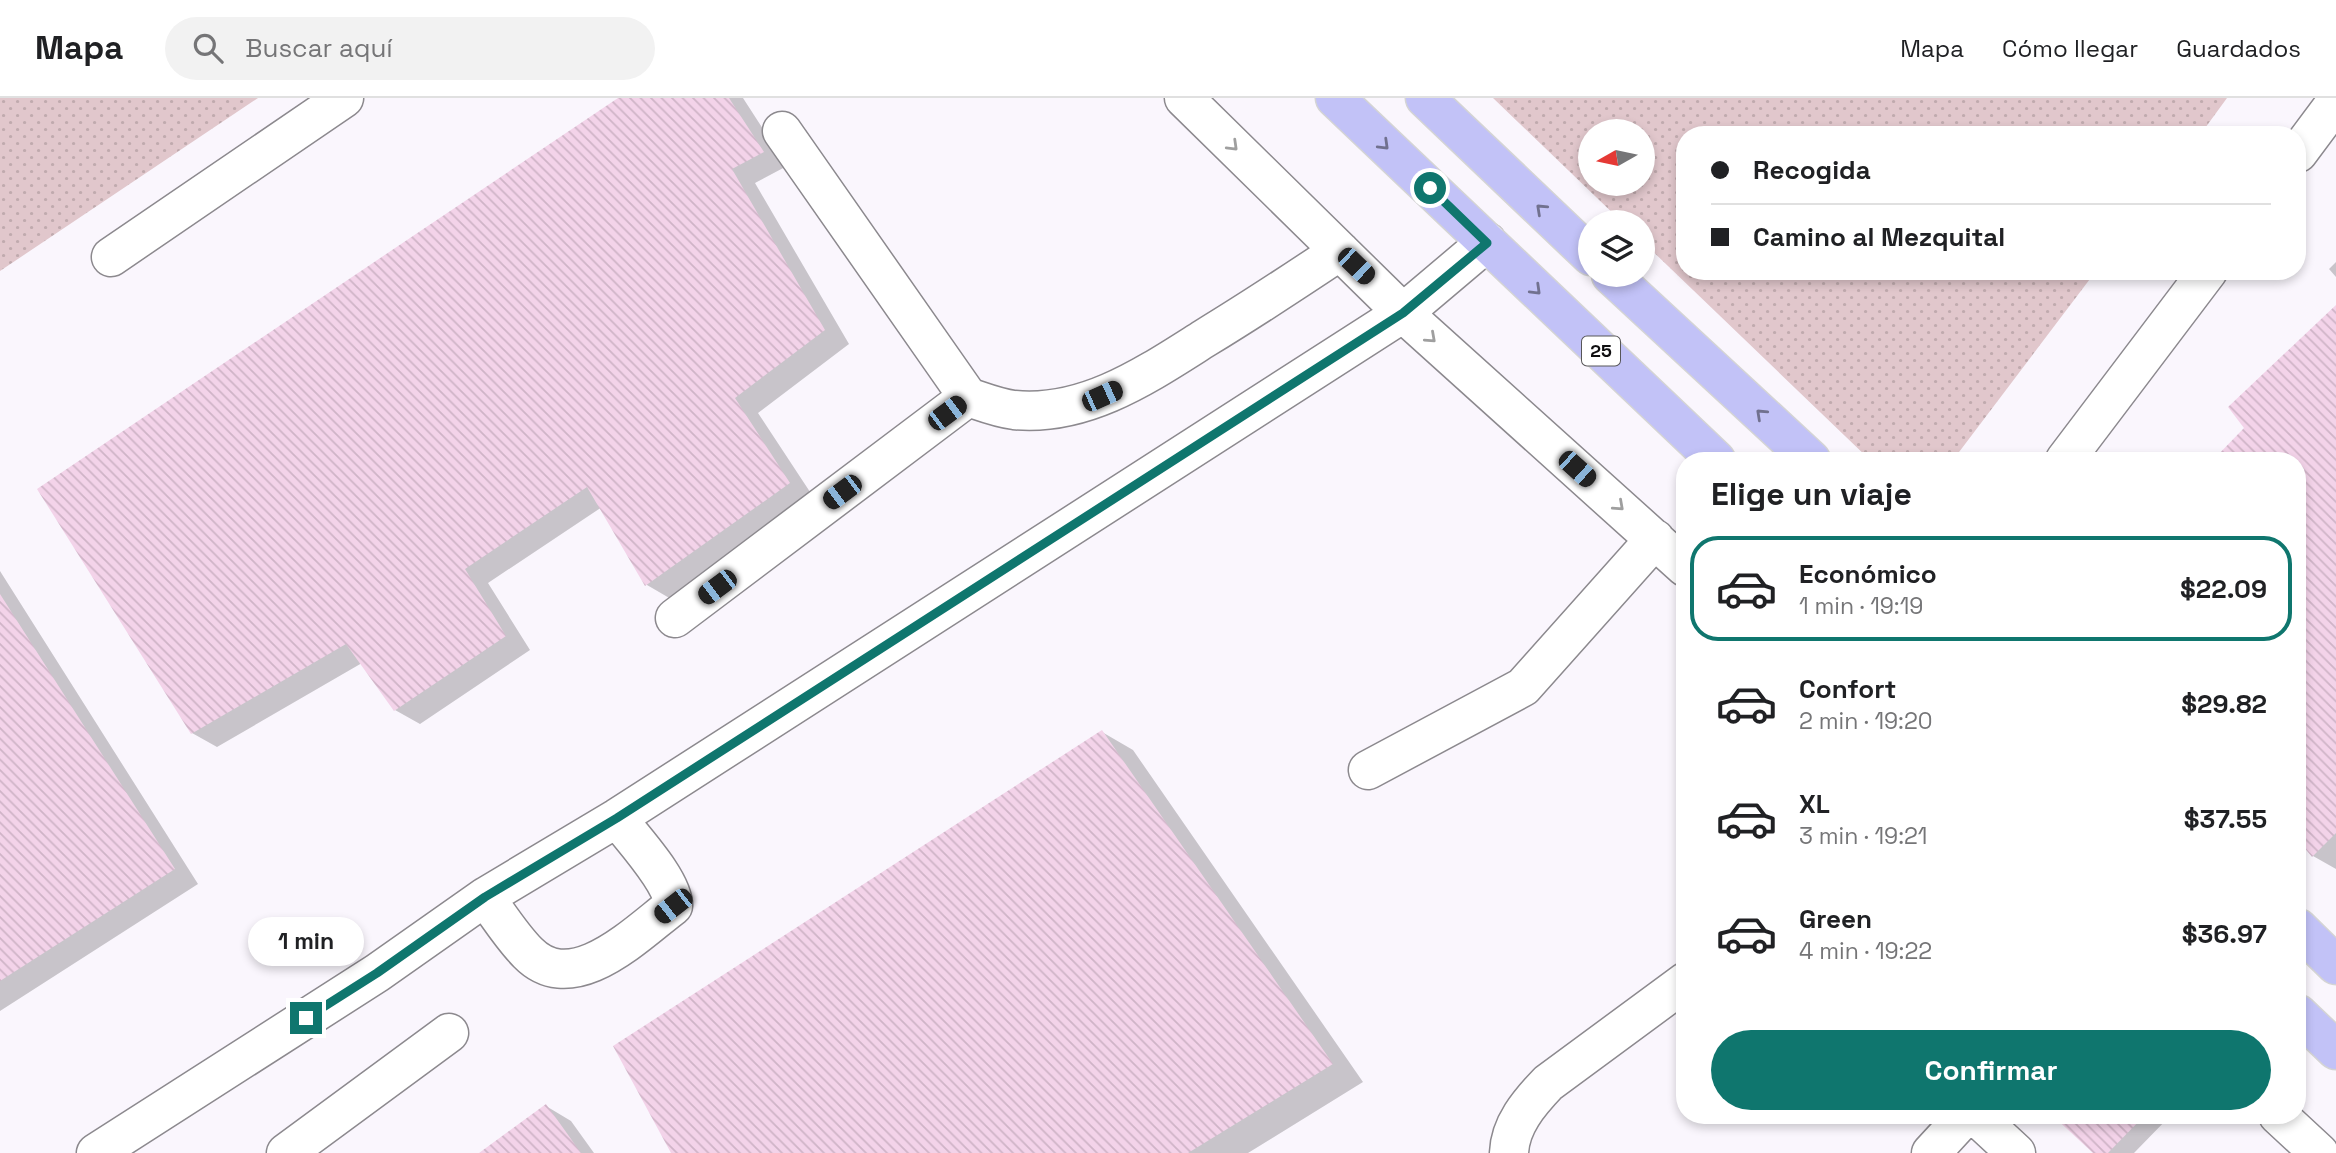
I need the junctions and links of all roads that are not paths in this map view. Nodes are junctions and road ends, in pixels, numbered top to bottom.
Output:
1 (344, 98) edge
2 (1184, 98) edge
3 (1335, 98) edge
4 (1425, 98) edge
5 (2336, 102) edge
6 (782, 131) dead end
7 (2306, 142) edge
8 (1487, 243) junction
9 (1578, 244) edge
10 (1340, 251) junction
11 (111, 257) dead end
12 (2201, 280) edge
13 (1624, 287) edge
14 (1403, 313) junction
15 (968, 397) junction
16 (1708, 452) edge
17 (1802, 452) edge
18 (2071, 452) edge
19 (1655, 539) junction
20 (1676, 559) edge
21 (675, 618) dead end
22 (1368, 770) dead end
23 (617, 818) junction
24 (485, 897) junction
25 (2306, 936) edge
26 (2336, 965) edge
27 (1676, 989) edge
28 (2306, 1022) edge
29 (449, 1033) dead end
30 (2336, 1050) edge
31 (1958, 1124) edge
32 (1985, 1124) edge
33 (2288, 1124) edge
34 (115, 1148) edge
35 (285, 1153) edge
36 (1509, 1153) edge
37 (1931, 1153) edge
38 (2016, 1153) edge
39 (2319, 1153) edge

1 - 11 street
2 -> 10 street
3 -> 8 main road, 25
9 -> 4 main road
5 - 7 street
6 - 15 street
8 - 14 street
8 -> 16 main road, 25
10 - 14 street
10 - 15 street
12 - 18 street
17 -> 13 main road
14 -> 19 street
14 - 23 street
15 - 21 street
19 - 20 street
19 - 22 street
23 - 24 street
23 - 24 street
24 - 34 street
25 - 26 main road
27 - 36 street
28 - 30 main road
29 - 35 street
31 - 37 street
32 - 38 street
33 - 39 street

